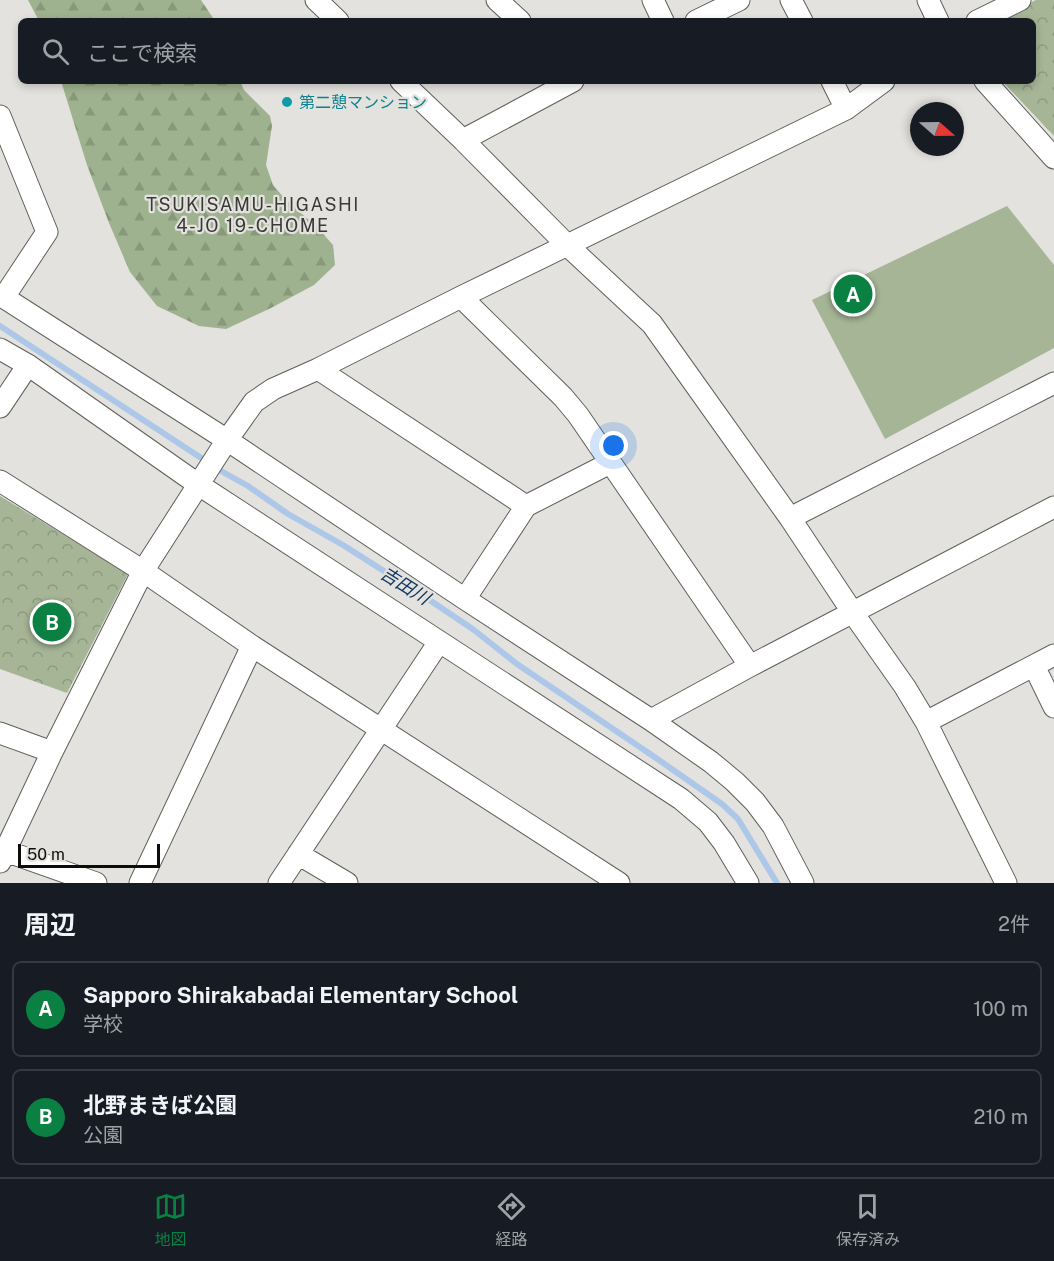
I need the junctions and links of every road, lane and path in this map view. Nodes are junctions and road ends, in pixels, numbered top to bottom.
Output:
1 (316, 0) edge
2 (497, 0) edge
3 (653, 0) edge
4 (740, 0) edge
5 (791, 0) edge
6 (928, 0) edge
7 (1020, 0) edge
8 (335, 18) edge
9 (517, 18) edge
10 (662, 18) edge
11 (702, 18) edge
12 (800, 18) edge
13 (937, 18) edge
14 (983, 18) edge
15 (404, 84) edge
16 (567, 84) edge
17 (834, 84) edge
18 (880, 84) edge
19 (988, 84) edge
20 (846, 108) junction
21 (0, 116) edge
22 (463, 140) junction
23 (1054, 158) edge
24 (567, 245) junction
25 (2, 296) edge
26 (461, 297) junction
27 (0, 349) edge
28 (28, 365) junction
29 (318, 369) junction
30 (1054, 383) edge
31 (0, 407) edge
32 (227, 440) junction
33 (610, 464) junction
34 (0, 480) edge
35 (199, 485) junction
36 (526, 506) junction
37 (1054, 507) edge
38 (790, 518) junction
39 (143, 571) junction
40 (465, 599) junction
41 (853, 613) junction
42 (439, 642) junction
43 (252, 646) junction
44 (1054, 655) edge
45 (750, 666) junction
46 (1034, 666) junction
47 (1054, 707) edge
48 (651, 720) junction
49 (926, 722) junction
50 (381, 729) junction
51 (0, 733) edge
52 (52, 752) junction
53 (2, 854) edge
54 (298, 854) junction
55 (96, 883) edge
56 (140, 883) edge
57 (279, 883) edge
58 (347, 883) edge
59 (619, 883) edge
60 (748, 883) edge
61 (803, 883) edge
62 (1006, 883) edge

1 - 8 street
2 - 9 street
3 - 10 street
4 - 11 street
5 - 12 street
6 - 13 street
7 - 14 street
15 - 22 street
16 - 22 street
17 - 20 street
18 - 20 street
19 - 23 street
20 - 24 street
21 - 25 street
22 - 24 street
24 - 26 street
24 - 38 street
25 - 32 street
26 - 29 street
26 - 33 street
27 - 28 street
28 - 31 street
28 - 35 street
29 - 32 street
29 - 36 street
30 - 38 street
32 - 35 street
32 - 40 street
33 - 36 street
33 - 45 street
34 - 39 street
35 - 39 street
35 - 42 street
36 - 40 street
37 - 41 street
38 - 41 street
39 - 43 street
39 - 52 street
40 - 48 street
41 - 45 street
41 - 49 street
42 - 50 street
42 - 60 street
43 - 50 street
43 - 56 street
44 - 46 street
45 - 48 street
46 - 47 street
46 - 49 street
48 - 61 street
49 - 62 street
50 - 54 street
50 - 59 street
51 - 52 street
52 - 53 street
53 - 55 street
54 - 57 street
54 - 58 street

